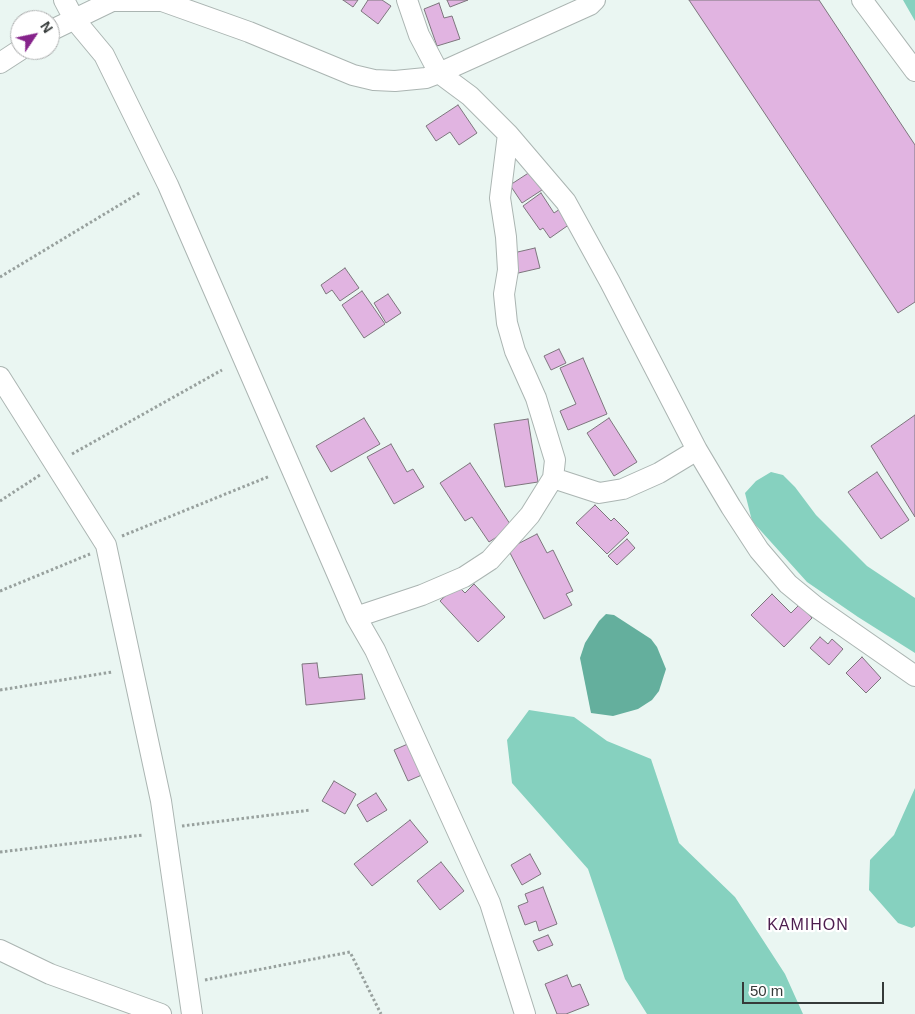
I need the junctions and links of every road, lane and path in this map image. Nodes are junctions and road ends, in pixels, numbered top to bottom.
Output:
1 (64, 0) edge
2 (407, 0) edge
3 (596, 0) edge
4 (862, 0) edge
5 (74, 19) junction
6 (60, 26) edge
7 (915, 70) edge
8 (439, 73) junction
9 (508, 134) junction
10 (141, 192) dead end
11 (0, 276) edge
12 (222, 370) dead end
13 (0, 377) edge
14 (697, 450) junction
15 (66, 457) dead end
16 (40, 474) dead end
17 (270, 476) dead end
18 (553, 478) junction
19 (0, 502) edge
20 (118, 538) dead end
21 (90, 553) dead end
22 (0, 591) edge
23 (356, 616) junction
24 (112, 672) dead end
25 (915, 676) edge
26 (0, 690) edge
27 (310, 810) dead end
28 (175, 827) dead end
29 (143, 835) dead end
30 (0, 852) edge
31 (0, 950) edge
32 (200, 980) dead end
33 (161, 1014) edge
34 (192, 1014) edge
35 (381, 1014) edge
36 (525, 1014) edge

1 - 5 street
2 - 8 street
3 - 8 street
4 - 7 street
5 - 6 street
5 - 8 street
5 - 23 street
8 - 9 street
9 - 14 street
9 - 18 street
10 - 11 path
12 - 15 path
13 - 34 street
14 - 18 street
14 - 25 street
16 - 19 path
17 - 20 path
18 - 23 street
21 - 22 path
23 - 36 street
24 - 26 path
27 - 28 path
29 - 30 path
31 - 33 street
32 - 35 path

